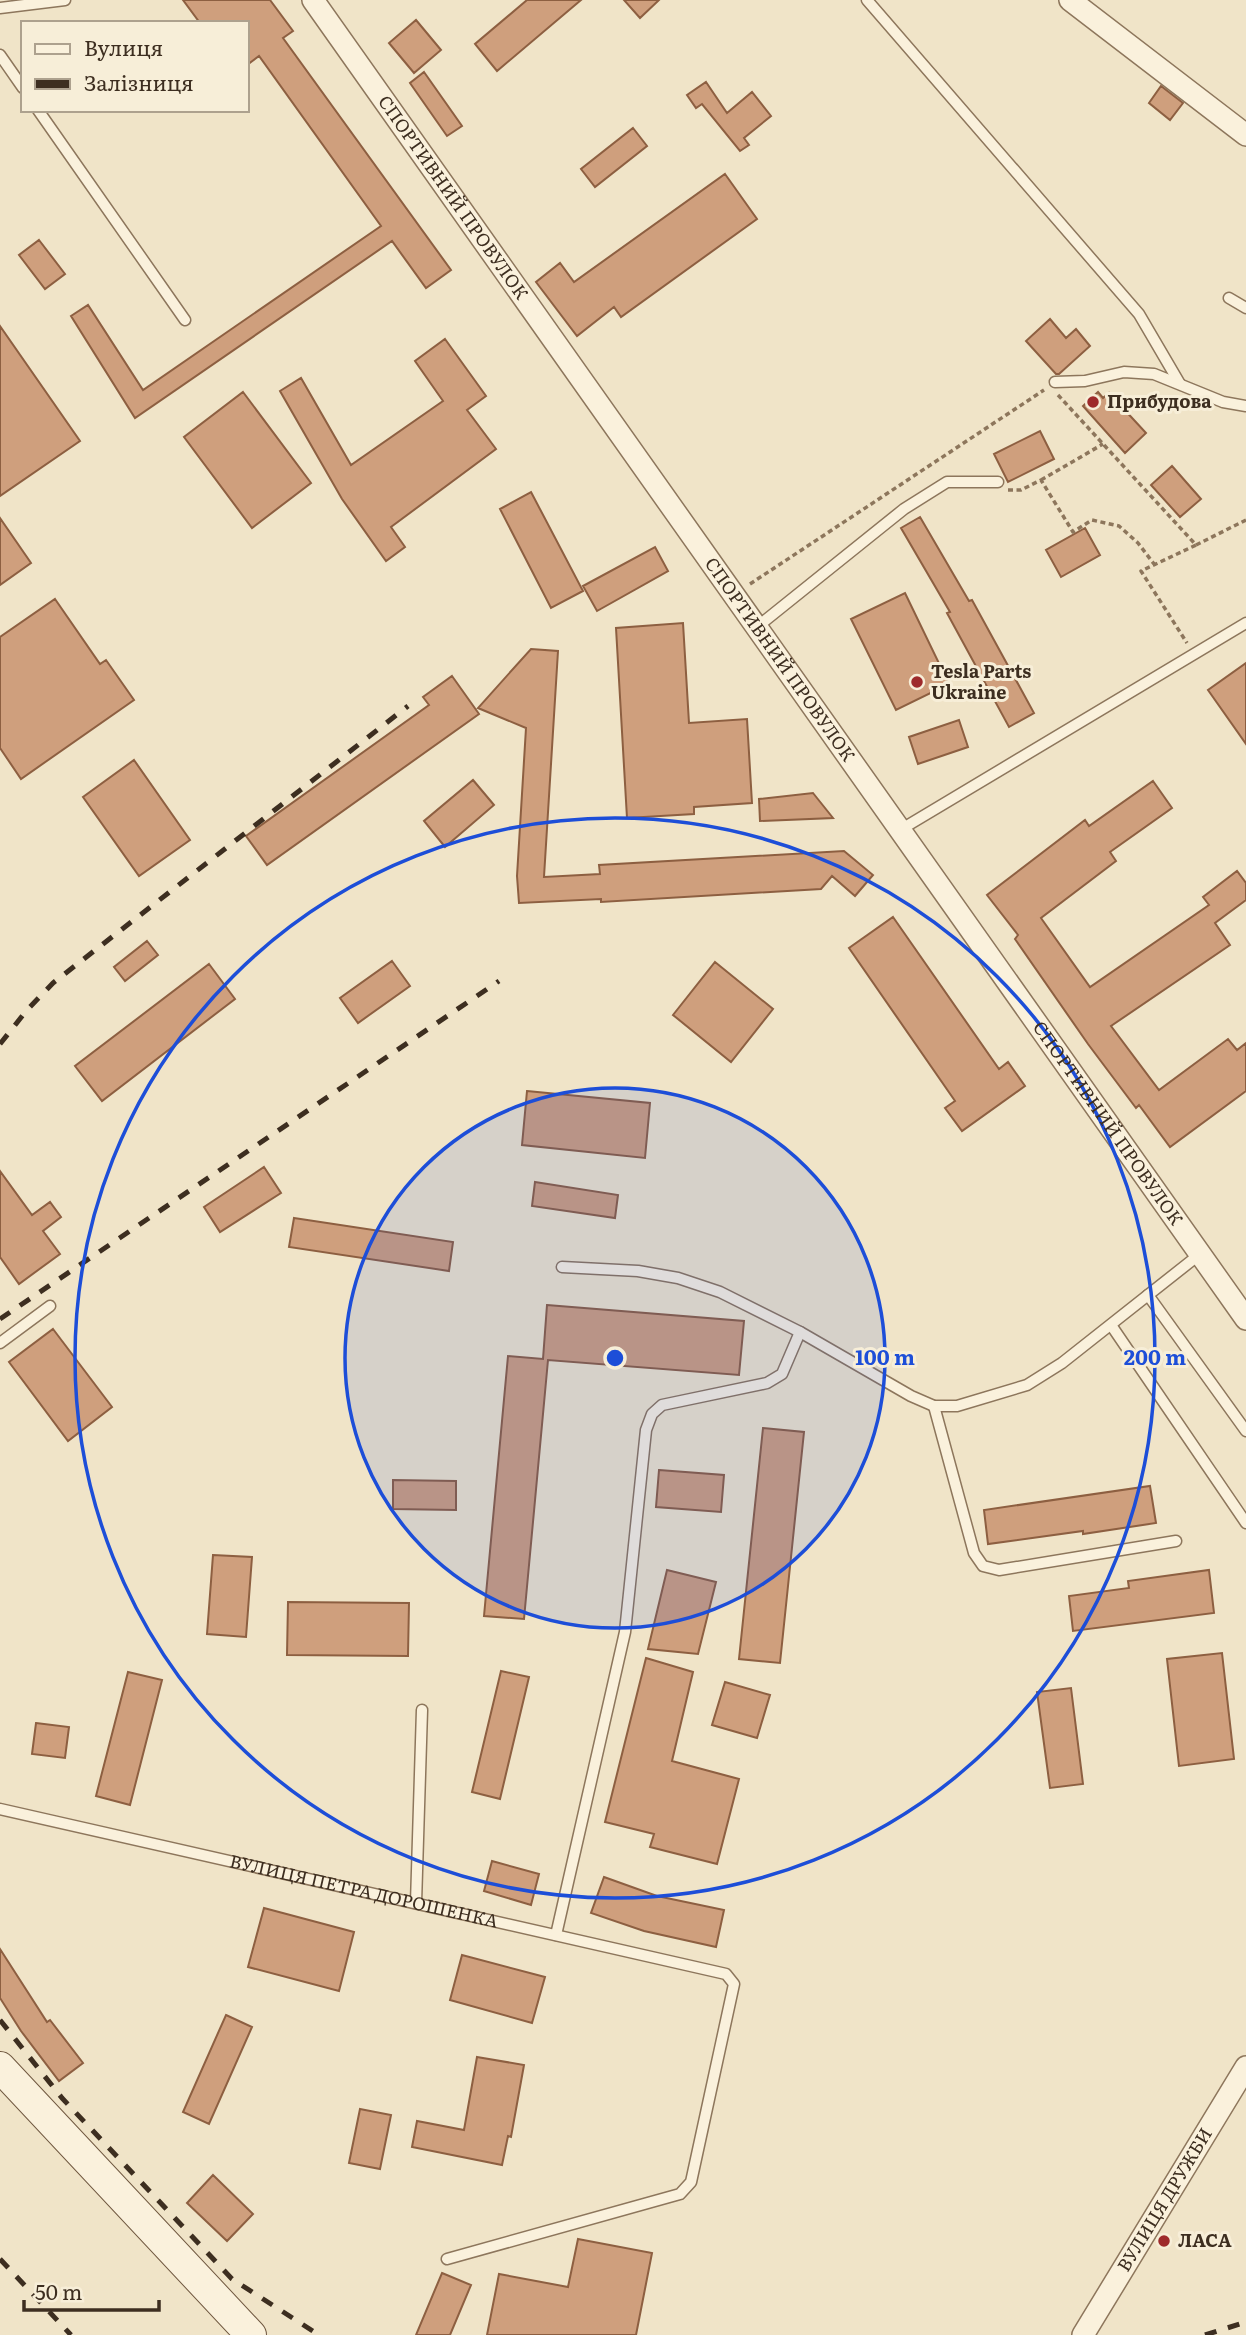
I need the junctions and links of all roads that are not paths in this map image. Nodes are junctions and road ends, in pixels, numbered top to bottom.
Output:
1 (65, 0) edge
2 (867, 0) edge
3 (1070, 0) edge
4 (318, 2) edge
5 (0, 8) edge
6 (0, 55) edge
7 (21, 85) edge
8 (39, 112) edge
9 (1246, 135) edge
10 (1229, 298) dead end
11 (1246, 308) edge
12 (185, 320) dead end
13 (1055, 382) dead end
14 (1180, 384) junction
15 (1246, 406) edge
16 (999, 482) road end
17 (1246, 623) edge
18 (757, 627) junction
19 (900, 830) junction
20 (1200, 1254) junction
21 (562, 1267) dead end
22 (1148, 1295) junction
23 (50, 1306) dead end
24 (1246, 1319) edge
25 (1111, 1325) junction
26 (800, 1332) junction
27 (0, 1343) edge
28 (934, 1406) junction
29 (1246, 1431) edge
30 (1246, 1523) edge
31 (1176, 1541) dead end
32 (422, 1710) dead end
33 (0, 1809) edge
34 (416, 1903) junction
35 (556, 1935) junction
36 (0, 2067) edge
37 (1246, 2067) edge
38 (447, 2259) dead end
39 (251, 2335) edge
40 (1083, 2335) edge

1 - 5 lane
2 - 14 lane
3 - 9 street
4 - 18 street, СПОРТИВНИЙ ПРОВУЛОК
6 - 7 lane
8 - 12 lane
10 - 11 lane
13 - 14 lane
14 - 15 lane
16 - 18 lane
17 - 19 lane
18 - 19 street, СПОРТИВНИЙ ПРОВУЛОК
19 - 20 street, СПОРТИВНИЙ ПРОВУЛОК
20 - 22 lane
20 - 24 street, СПОРТИВНИЙ ПРОВУЛОК
21 - 26 lane
22 - 25 lane
22 - 29 lane
23 - 27 lane
25 - 28 lane
25 - 30 lane
26 - 28 lane
26 - 35 lane
28 - 31 lane
32 - 34 lane
33 - 34 lane, ВУЛИЦЯ ПЕТРА ДОРОШЕНКА
34 - 35 lane, ВУЛИЦЯ ПЕТРА ДОРОШЕНКА
35 - 38 lane, ВУЛИЦЯ ПЕТРА ДОРОШЕНКА
36 - 39 street
37 - 40 street, ВУЛИЦЯ ДРУЖБИ

